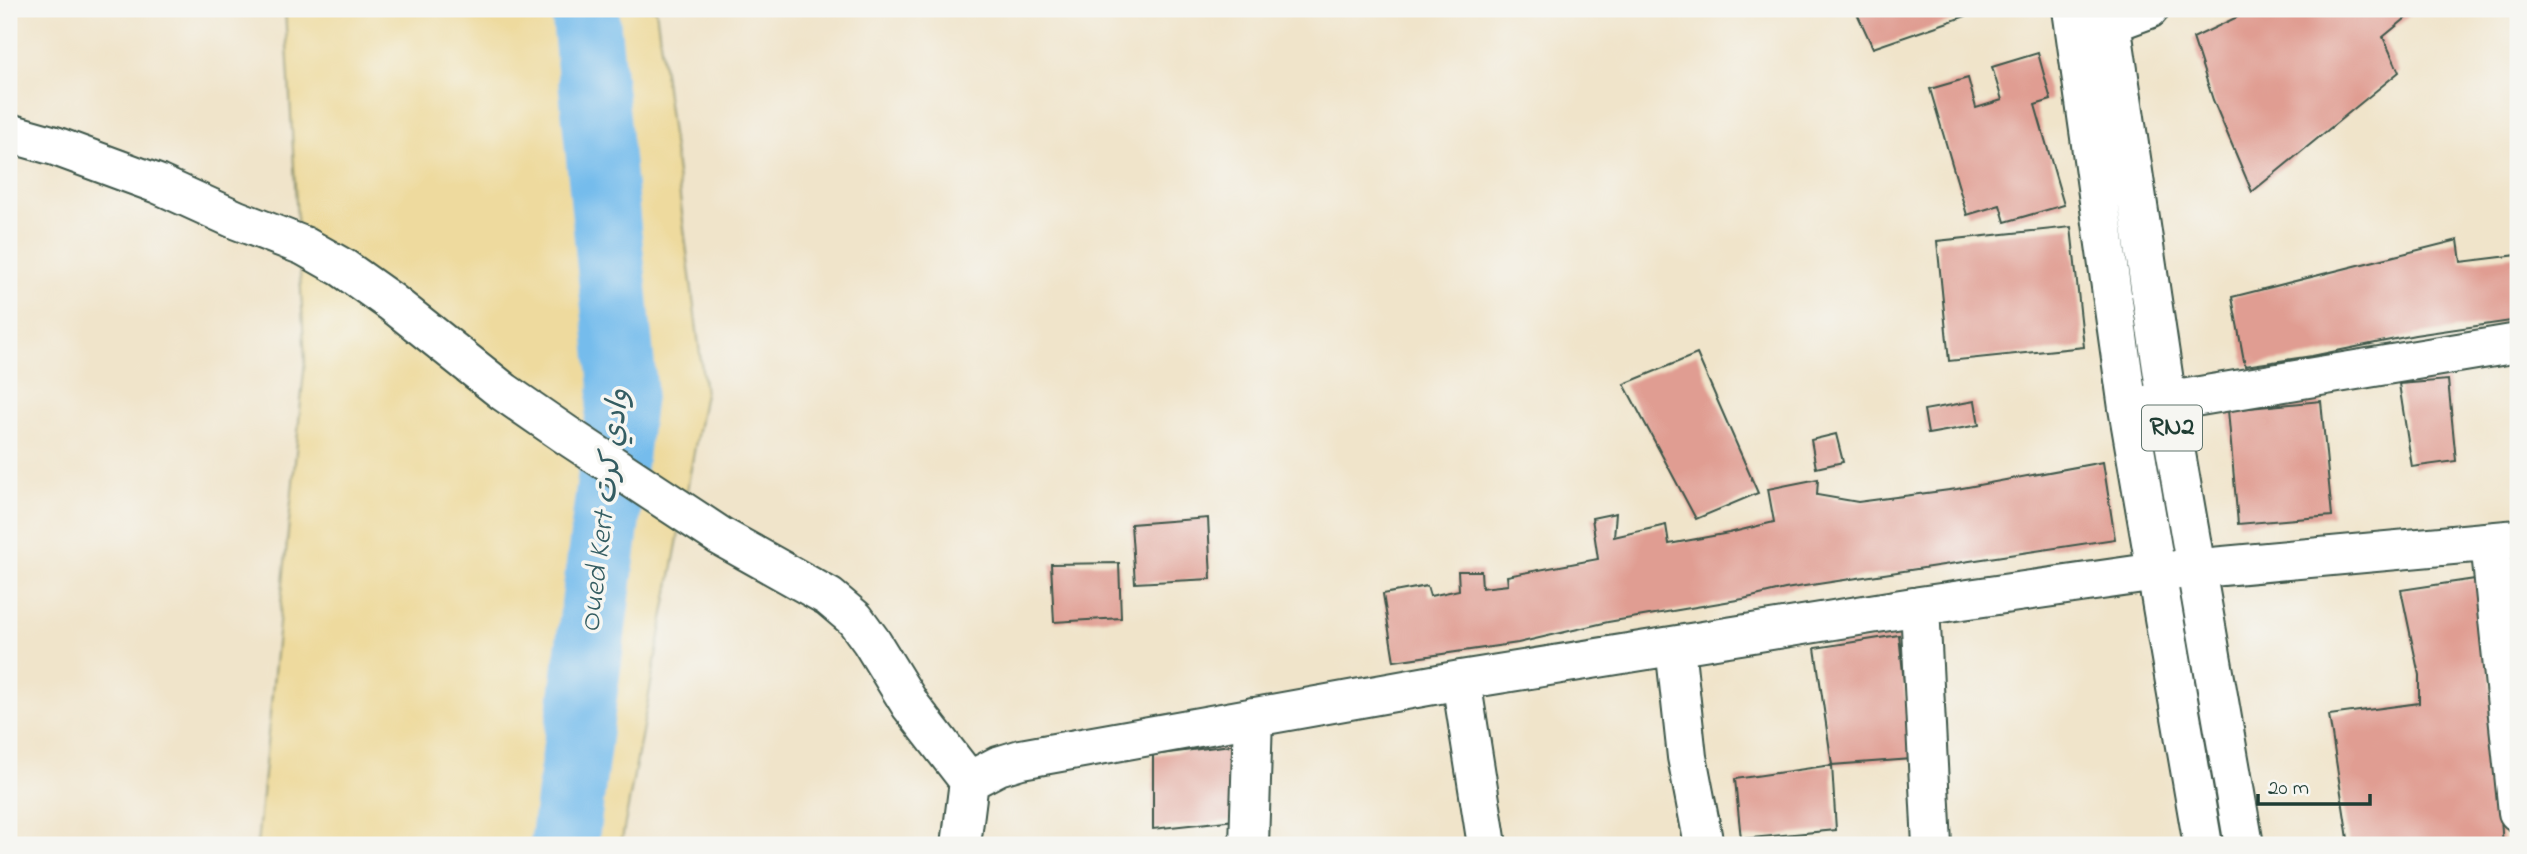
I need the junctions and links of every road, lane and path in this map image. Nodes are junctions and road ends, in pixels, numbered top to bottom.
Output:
1 (2149, 9) edge
2 (2092, 18) edge
3 (9, 135) edge
4 (2518, 343) edge
5 (2167, 401) junction
6 (2128, 408) junction
7 (2504, 541) edge
8 (2197, 570) junction
9 (2157, 572) junction
10 (1920, 606) junction
11 (1675, 646) junction
12 (1461, 680) junction
13 (1253, 717) junction
14 (969, 781) junction
15 (2518, 812) edge
16 (961, 845) edge
17 (1248, 845) edge
18 (1487, 845) edge
19 (1704, 845) edge
20 (1932, 845) edge
21 (2203, 845) edge
22 (2244, 845) edge

1 - 2 street
2 - 5 street, RN2
2 - 6 street, RN2
3 - 14 street
4 - 5 street
5 - 6 street
5 - 8 street, RN2
6 - 9 street, RN2
7 - 8 street
7 - 15 street
8 - 9 street
8 - 22 street, RN2
9 - 10 street
9 - 21 street, RN2
10 - 11 street
10 - 20 street
11 - 12 street
11 - 19 street
12 - 13 street
12 - 18 street
13 - 14 street
13 - 17 street
14 - 16 street

